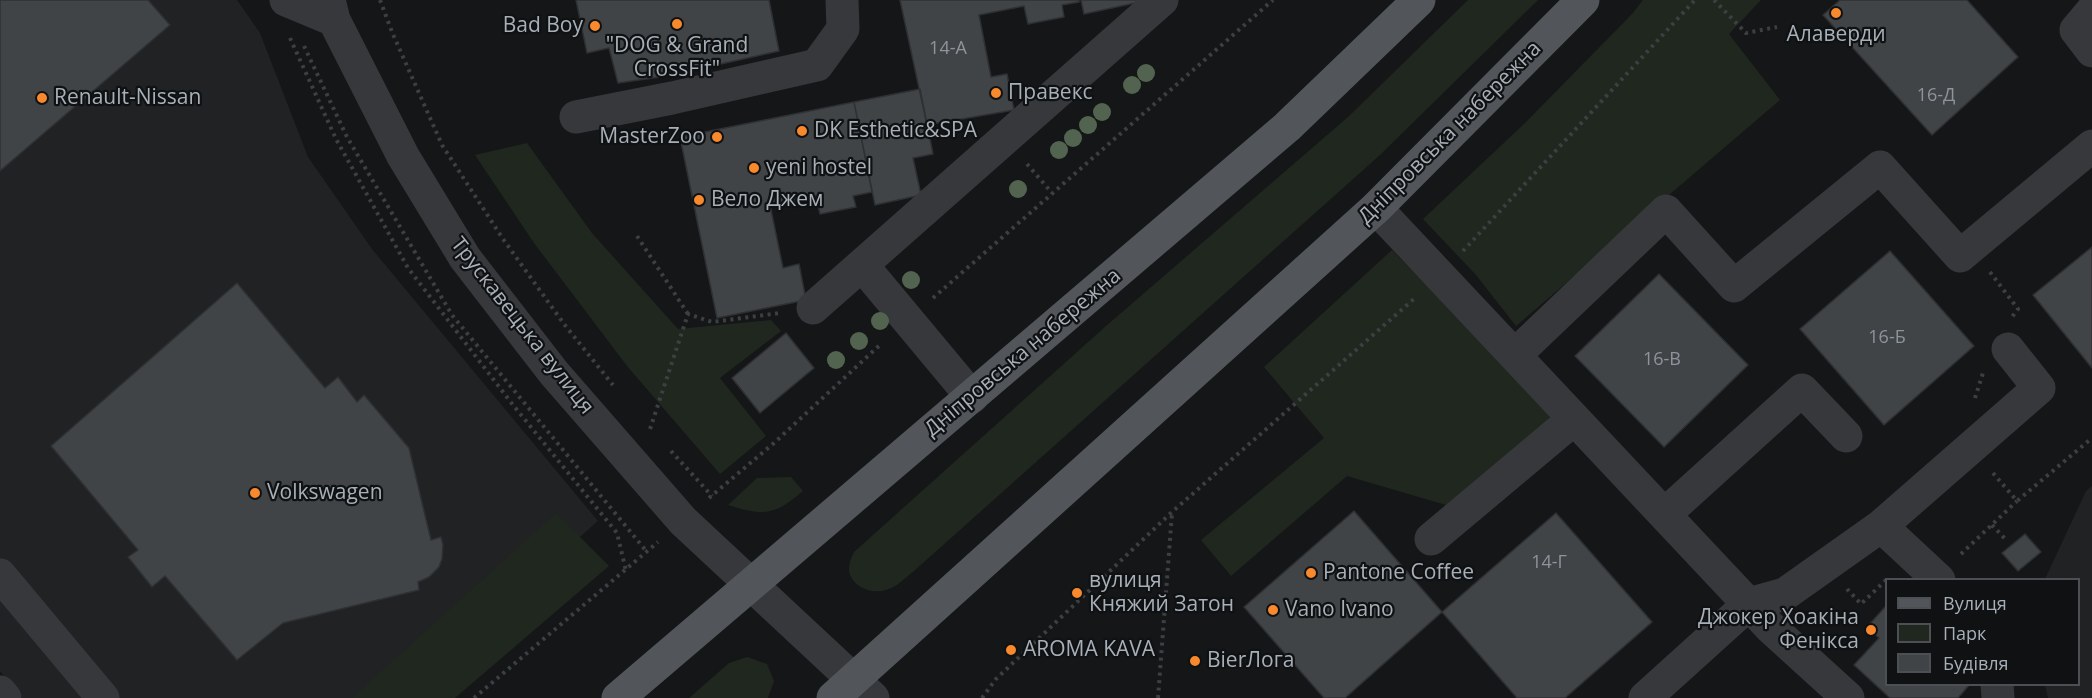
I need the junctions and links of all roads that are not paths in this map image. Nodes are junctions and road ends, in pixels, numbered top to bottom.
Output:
1 (842, 0) edge
2 (1162, 0) edge
3 (1419, 0) edge
4 (1583, 0) edge
5 (332, 10) edge
6 (2092, 11) edge
7 (286, 16) edge
8 (2092, 51) edge
9 (576, 117) dead end
10 (2092, 147) edge
11 (1376, 208) junction
12 (862, 265) junction
13 (813, 308) road end
14 (2008, 349) dead end
15 (1515, 355) junction
16 (972, 397) junction
17 (1574, 419) junction
18 (1846, 436) dead end
19 (1665, 514) junction
20 (1881, 526) junction
21 (1431, 539) dead end
22 (0, 575) edge
23 (1938, 578) edge
24 (750, 584) junction
25 (1749, 604) junction
26 (0, 692) edge
27 (853, 692) edge
28 (5, 698) edge
29 (103, 698) edge
30 (618, 698) edge
31 (1645, 698) edge
32 (1848, 698) edge

1 - 9 street
2 - 12 street
3 - 16 main road, Дніпровська набережна
4 - 11 main road, Дніпровська набережна
5 - 7 street
5 - 24 street, Трускавецька вулиця
6 - 8 street
10 - 15 street
11 - 15 street
11 - 27 main road, Дніпровська набережна
12 - 13 street
12 - 16 street
14 - 20 street
15 - 17 street
16 - 24 main road, Дніпровська набережна
17 - 19 street
17 - 21 street
18 - 19 street
19 - 25 street
20 - 23 street
20 - 25 street
22 - 29 street
24 - 27 street
24 - 30 main road, Дніпровська набережна
25 - 31 street
25 - 32 street
26 - 28 street

